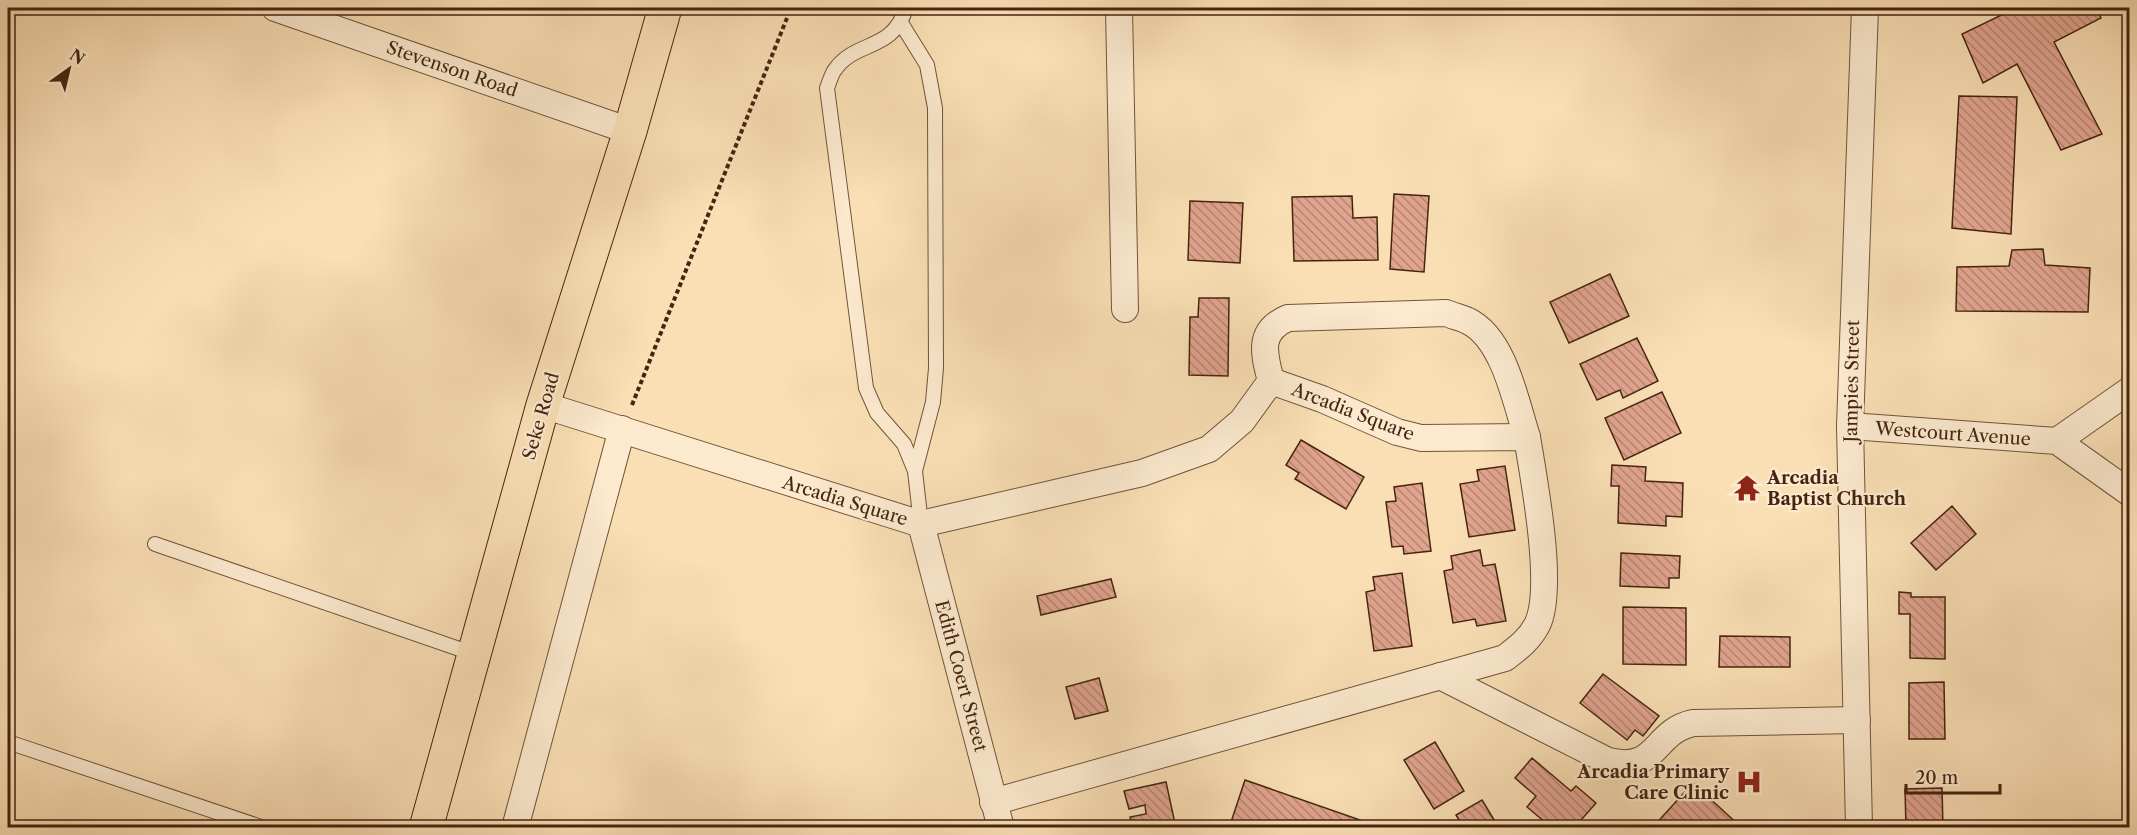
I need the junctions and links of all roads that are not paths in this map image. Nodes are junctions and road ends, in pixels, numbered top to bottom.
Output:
1 (275, 8) edge
2 (665, 8) edge
3 (906, 8) edge
4 (1119, 8) edge
5 (1865, 8) edge
6 (901, 24) junction
7 (630, 131) junction
8 (1125, 309) dead end
9 (1271, 381) junction
10 (2130, 390) edge
11 (543, 405) junction
12 (1850, 426) junction
13 (622, 429) junction
14 (1527, 437) junction
15 (2057, 441) junction
16 (915, 471) junction
17 (2130, 493) edge
18 (921, 524) junction
19 (155, 544) dead end
20 (474, 654) junction
21 (1440, 676) junction
22 (1857, 720) junction
23 (8, 742) edge
24 (993, 802) junction
25 (264, 828) edge
26 (426, 828) edge
27 (515, 828) edge
28 (1001, 828) edge
29 (1859, 828) edge

1 - 7 street, Stevenson Road
2 - 7 main road, Seke Road
3 - 6 lane
4 - 8 street
5 - 12 street, Jampies Street
6 - 16 lane
6 - 16 lane
7 - 11 main road, Seke Road
9 - 14 street, Arcadia Square
9 - 14 street
9 - 18 street, Arcadia Square
10 - 15 street, Westcourt Avenue
11 - 13 street, Arcadia Square
11 - 20 main road, Seke Road
12 - 15 street, Westcourt Avenue
12 - 22 street, Jampies Street
13 - 18 street, Arcadia Square
13 - 27 street
14 - 21 street
15 - 17 street, Westcourt Avenue
16 - 18 lane
18 - 24 street, Edith Coert Street
19 - 20 lane
20 - 26 main road, Seke Road
21 - 22 street
21 - 24 street
22 - 29 street, Jampies Street
23 - 25 lane
24 - 28 street, Edith Coert Street

